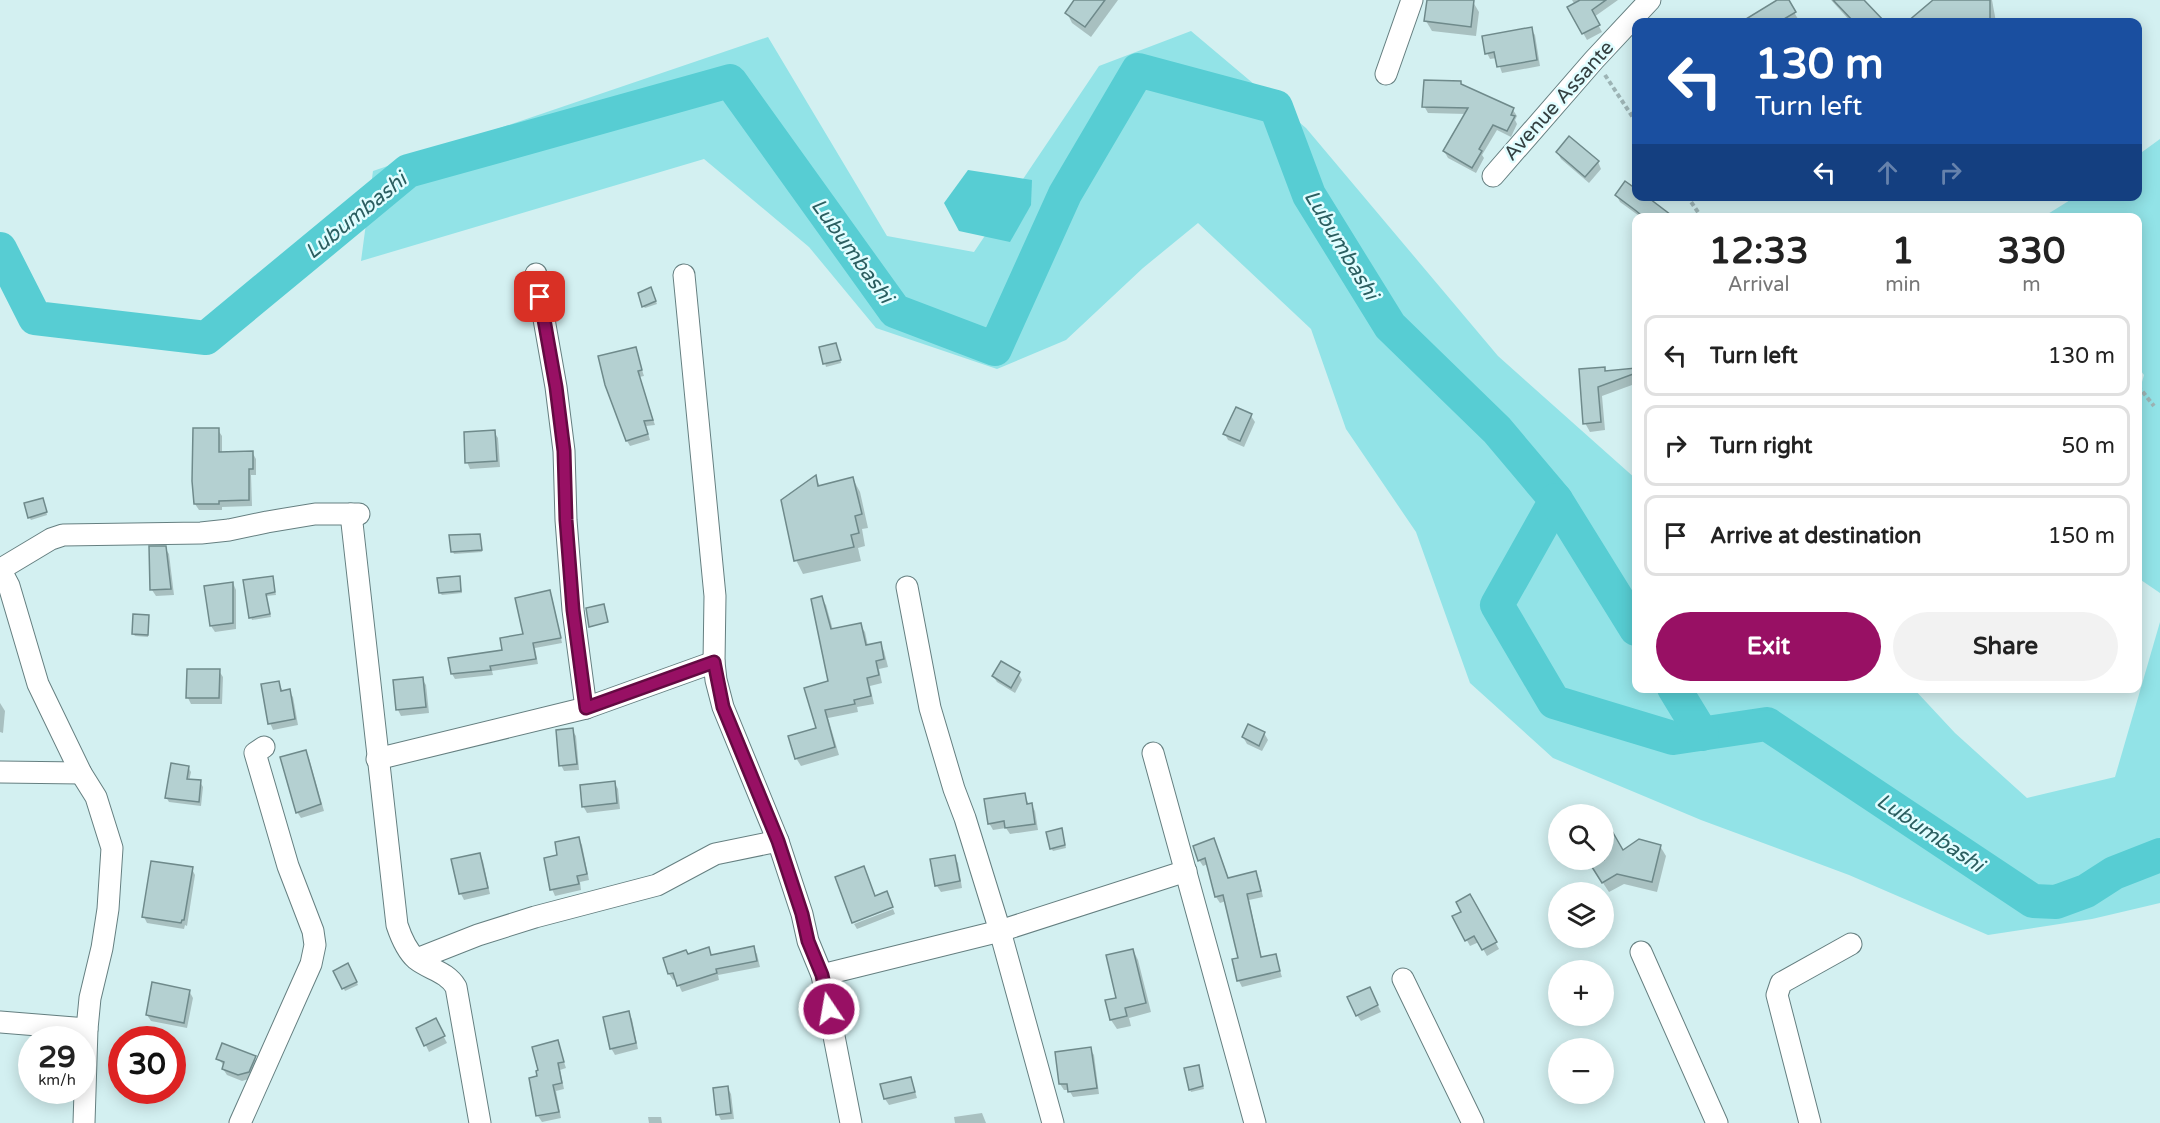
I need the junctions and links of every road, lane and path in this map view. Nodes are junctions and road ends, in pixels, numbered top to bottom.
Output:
1 (1412, 0) edge
2 (1650, 0) edge
3 (1633, 18) edge
4 (1632, 19) edge
5 (1594, 60) junction
6 (1386, 74) dead end
7 (1632, 116) edge
8 (1493, 176) dead end
9 (536, 274) dead end
10 (684, 275) dead end
11 (2142, 391) edge
12 (2154, 406) dead end
13 (1, 569) edge
14 (907, 587) dead end
15 (714, 662) junction
16 (586, 708) junction
17 (264, 747) dead end
18 (1153, 753) dead end
19 (377, 759) junction
20 (0, 772) edge
21 (81, 773) junction
22 (778, 841) junction
23 (1186, 871) junction
24 (1000, 931) junction
25 (1851, 944) dead end
26 (1641, 952) dead end
27 (417, 959) junction
28 (822, 975) junction
29 (1403, 979) dead end
30 (0, 1022) edge
31 (50, 1026) edge
32 (87, 1026) edge
33 (85, 1104) edge
34 (84, 1123) edge
35 (240, 1123) edge
36 (480, 1123) edge
37 (851, 1123) edge
38 (1053, 1123) edge
39 (1255, 1123) edge
40 (1473, 1123) edge
41 (1717, 1123) edge
42 (1809, 1123) edge

1 - 6 street
2 - 3 street, Avenue Assante
4 - 5 street, Avenue Assante
5 - 7 path
5 - 8 street, Avenue Assante
9 - 16 street
10 - 15 street
11 - 12 path
13 - 19 street
13 - 21 street
14 - 24 street
15 - 16 street
15 - 22 street
16 - 19 street
17 - 35 street
18 - 23 street
19 - 27 street
20 - 21 street
21 - 32 street
22 - 27 street
22 - 28 street
23 - 24 street
23 - 39 street
24 - 28 street
24 - 38 street
25 - 42 street
26 - 41 street
27 - 36 street
28 - 37 street
29 - 40 street
30 - 31 street
33 - 34 street

